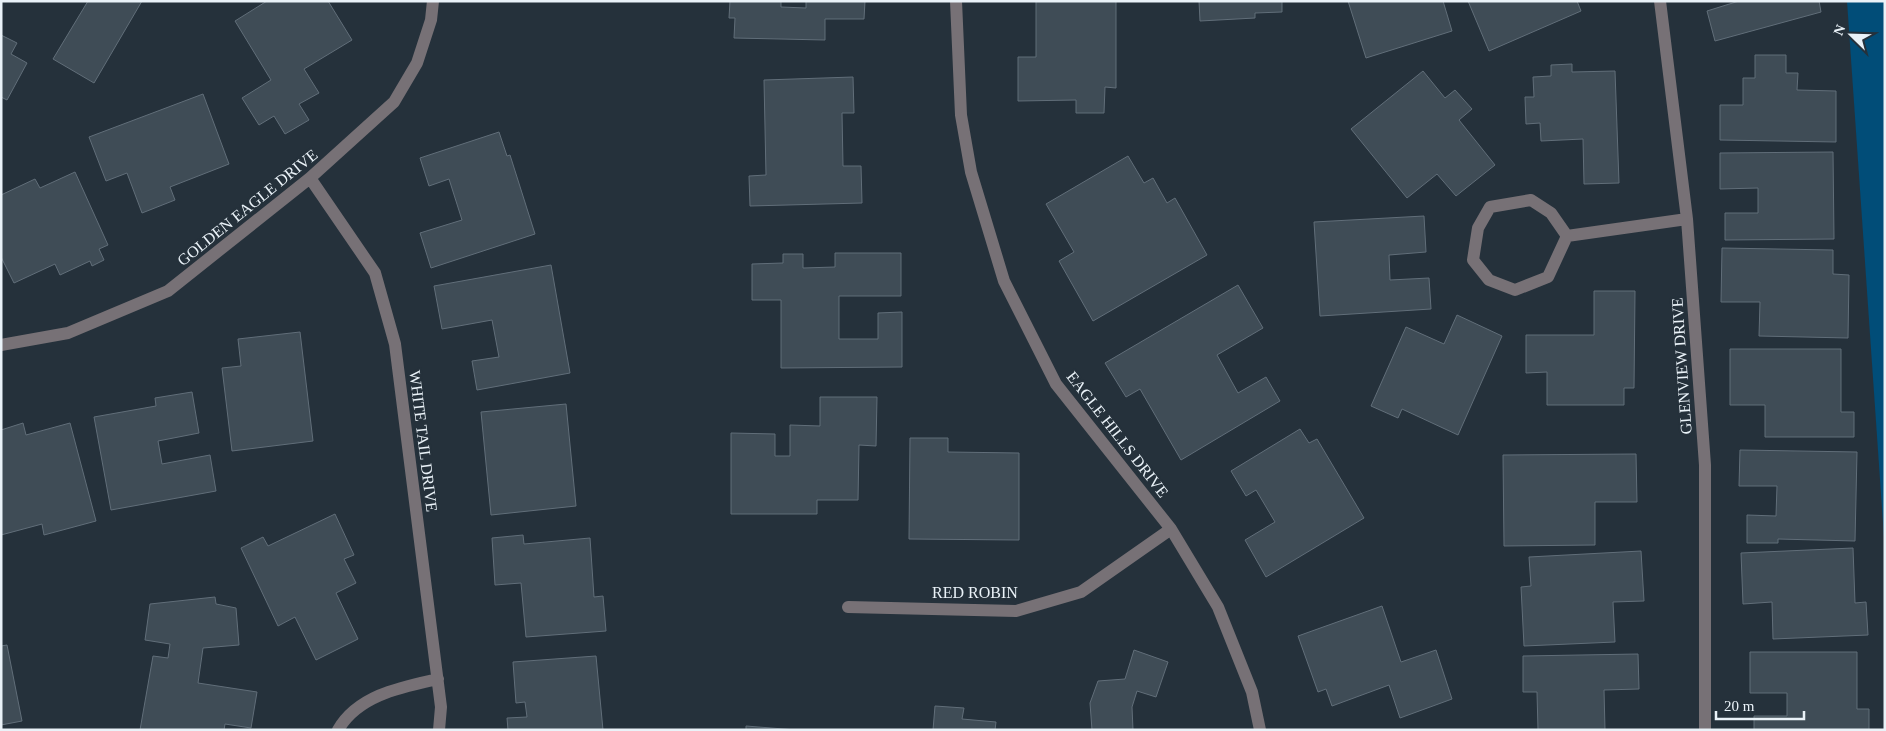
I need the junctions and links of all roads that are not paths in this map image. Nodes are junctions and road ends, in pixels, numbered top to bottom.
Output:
1 (433, 1) edge
2 (956, 1) edge
3 (1660, 1) edge
4 (310, 178) junction
5 (1687, 219) junction
6 (1567, 236) junction
7 (1, 345) edge
8 (1171, 529) junction
9 (848, 607) dead end
10 (438, 679) junction
11 (338, 730) edge
12 (439, 730) edge
13 (1260, 730) edge
14 (1705, 730) edge

1 - 4 street, GOLDEN EAGLE DRIVE
2 - 8 street, EAGLE HILLS DRIVE
3 - 5 street, GLENVIEW DRIVE
4 - 7 street, GOLDEN EAGLE DRIVE
4 - 10 street, WHITE TAIL DRIVE
5 - 6 street
5 - 14 street, GLENVIEW DRIVE
6 - 6 street
8 - 9 street, RED ROBIN
8 - 13 street, EAGLE HILLS DRIVE
10 - 11 street
10 - 12 street, WHITE TAIL DRIVE

